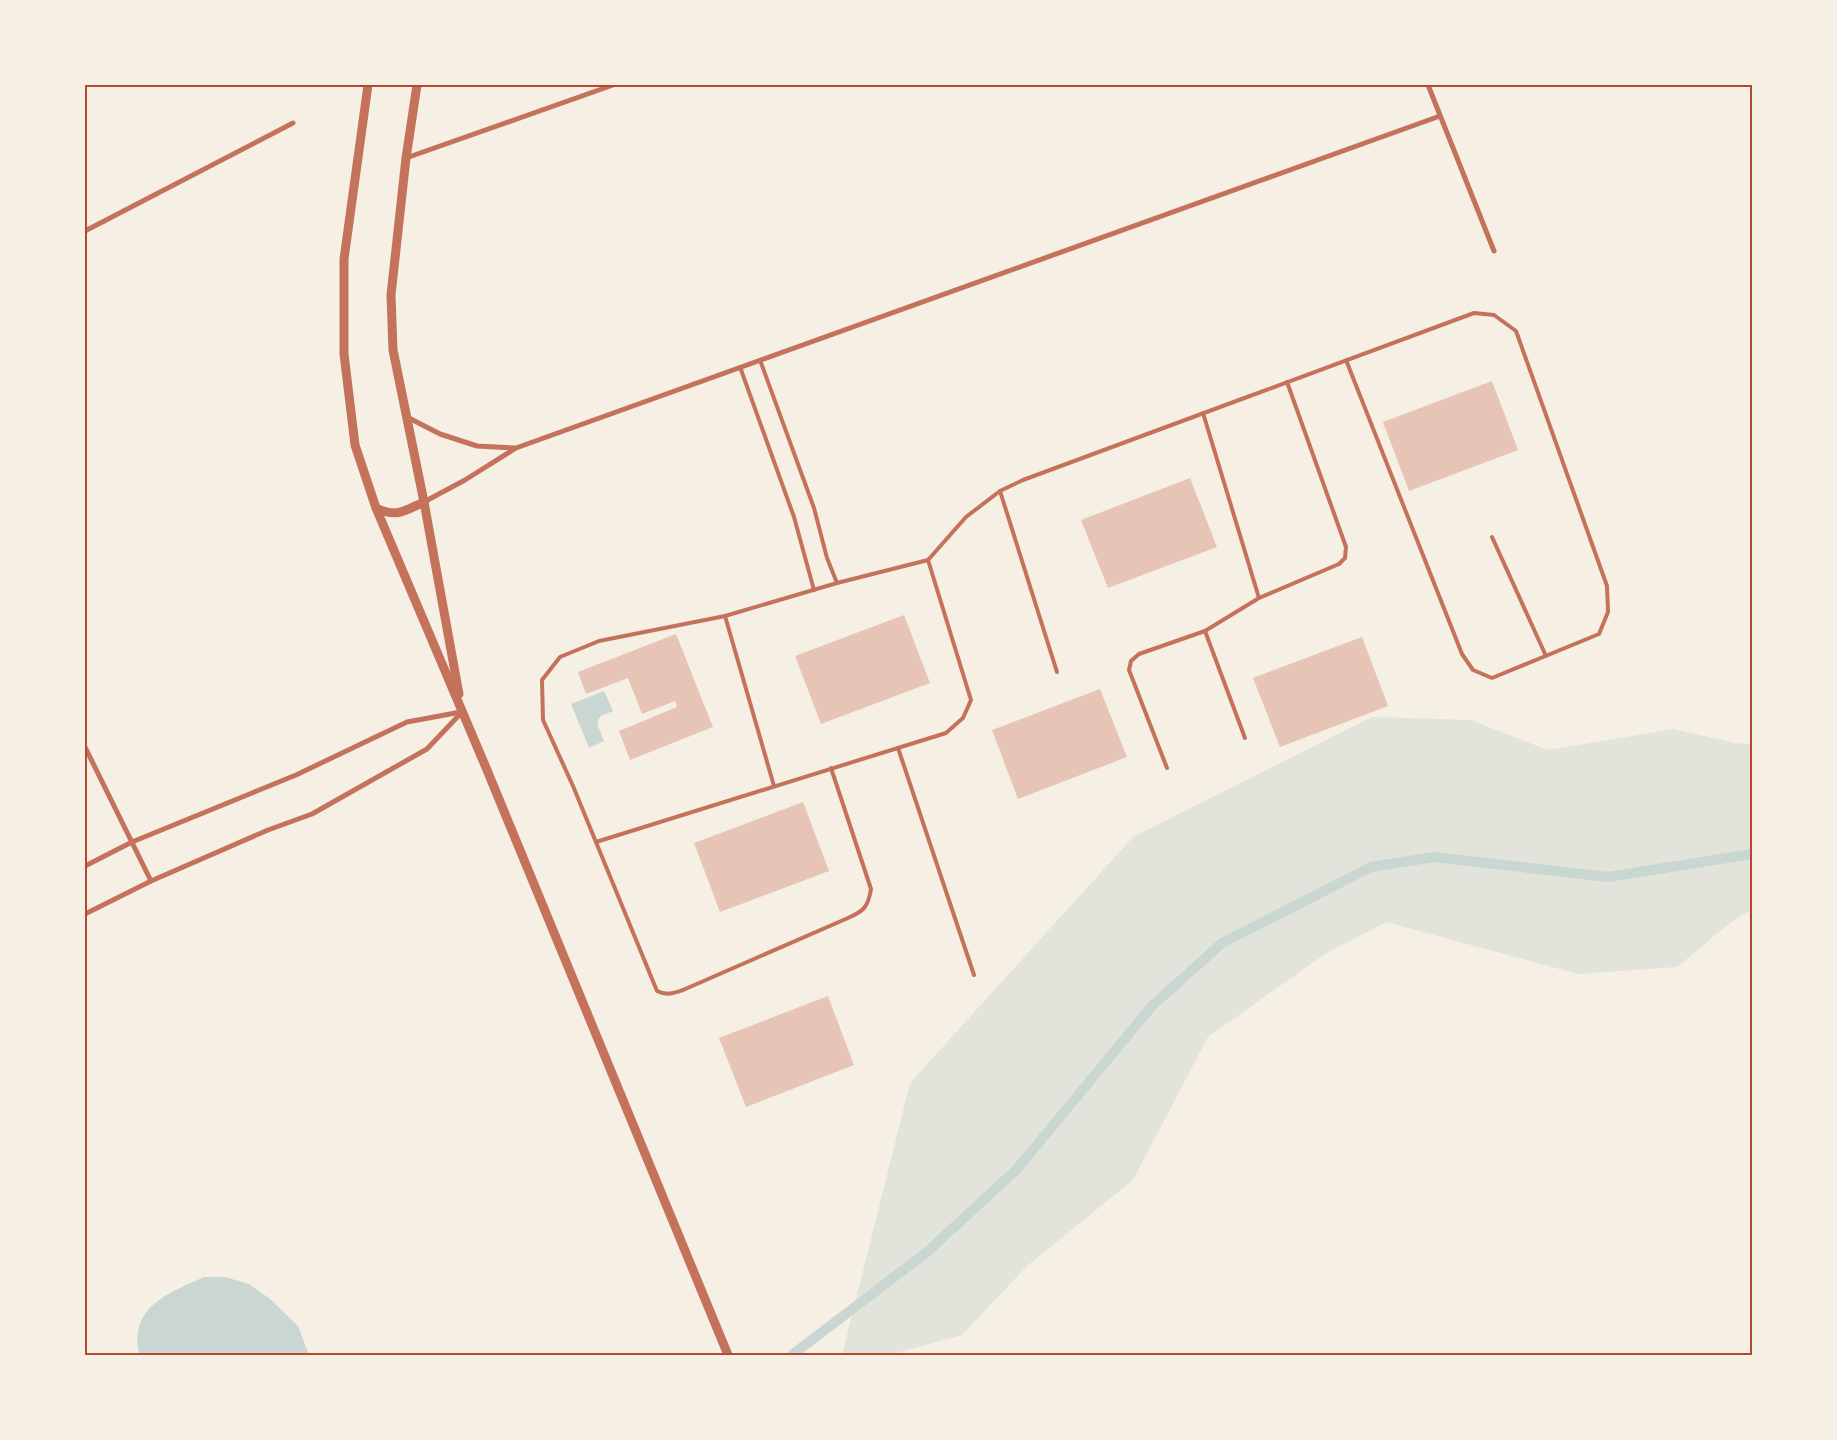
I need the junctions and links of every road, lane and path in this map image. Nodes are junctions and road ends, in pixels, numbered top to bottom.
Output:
1 (368, 85) edge
2 (417, 85) edge
3 (613, 85) edge
4 (1428, 85) edge
5 (1440, 116) junction
6 (294, 123) dead end
7 (406, 158) junction
8 (85, 231) edge
9 (1494, 251) dead end
10 (760, 360) junction
11 (1346, 360) junction
12 (740, 367) junction
13 (1287, 382) junction
14 (1203, 413) junction
15 (407, 417) junction
16 (516, 448) junction
17 (1000, 491) junction
18 (424, 502) junction
19 (376, 508) junction
20 (1492, 537) dead end
21 (928, 560) junction
22 (837, 583) junction
23 (814, 590) junction
24 (1260, 598) junction
25 (725, 616) junction
26 (1205, 632) junction
27 (1546, 656) junction
28 (1057, 672) dead end
29 (462, 712) junction
30 (1245, 738) dead end
31 (85, 747) edge
32 (898, 748) junction
33 (831, 768) junction
34 (1167, 768) dead end
35 (774, 786) junction
36 (132, 842) junction
37 (596, 842) junction
38 (85, 866) edge
39 (151, 881) junction
40 (85, 914) edge
41 (974, 975) dead end
42 (728, 1355) edge

1 - 19 street
2 - 7 street
3 - 7 street
4 - 5 street
5 - 9 street
5 - 10 street
6 - 8 street
7 - 15 street
10 - 12 street
10 - 22 lane
11 - 13 lane
11 - 27 lane
11 - 27 lane
12 - 16 street
12 - 23 lane
13 - 14 lane
13 - 24 lane
14 - 17 lane
14 - 24 lane
15 - 16 street
15 - 18 street
16 - 18 street
17 - 21 lane
17 - 28 lane
18 - 19 street
18 - 29 street
19 - 29 street
20 - 27 lane
21 - 22 lane
21 - 32 lane
22 - 23 lane
23 - 25 lane
24 - 26 lane
25 - 35 lane
25 - 37 lane
26 - 30 lane
26 - 34 lane
29 - 36 street
29 - 39 street
29 - 42 street
31 - 36 street
32 - 33 lane
32 - 41 lane
33 - 35 lane
33 - 37 lane
35 - 37 lane
36 - 38 street
36 - 39 street
39 - 40 street

